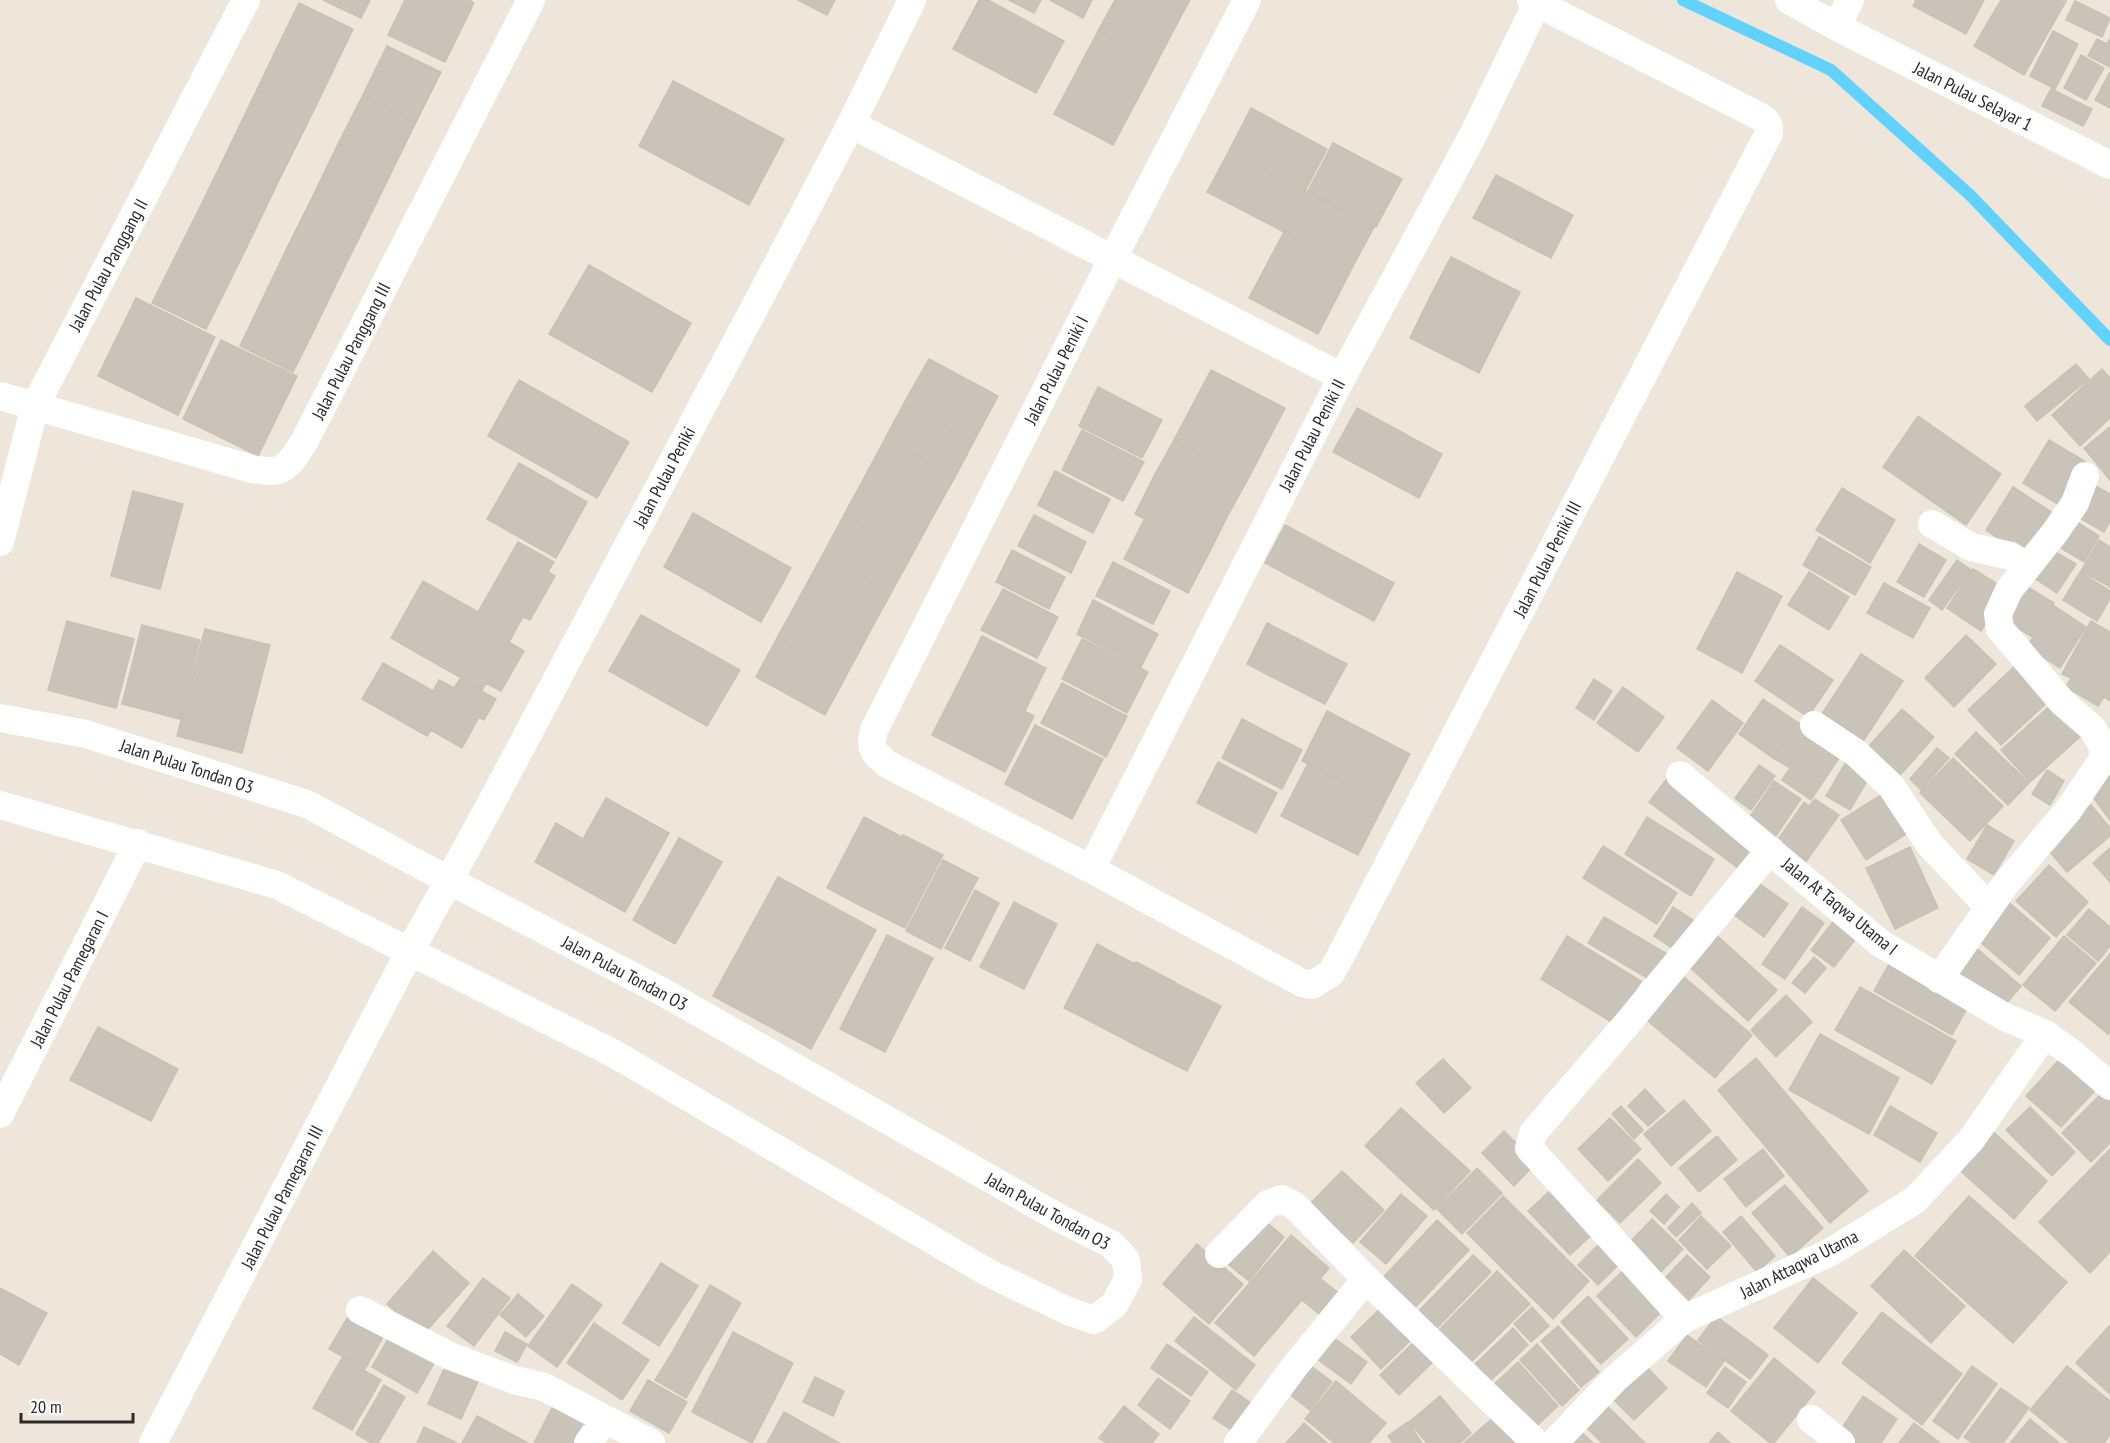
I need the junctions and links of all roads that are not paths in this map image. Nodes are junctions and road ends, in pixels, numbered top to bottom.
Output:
1 (246, 0) edge
2 (531, 0) edge
3 (912, 0) edge
4 (1247, 0) edge
5 (1789, 0) edge
6 (1850, 0) edge
7 (1534, 2) edge
8 (1837, 27) junction
9 (851, 124) junction
10 (2110, 165) edge
11 (1113, 258) junction
12 (1342, 377) junction
13 (0, 396) edge
14 (35, 406) junction
15 (2085, 476) dead end
16 (1932, 524) dead end
17 (0, 542) edge
18 (2027, 566) junction
19 (0, 718) edge
20 (1814, 725) dead end
21 (1680, 775) dead end
22 (0, 805) edge
23 (138, 843) junction
24 (1770, 850) junction
25 (1091, 869) junction
26 (448, 880) junction
27 (1989, 907) junction
28 (410, 951) junction
29 (1939, 979) junction
30 (2045, 1034) junction
31 (2110, 1086) edge
32 (0, 1114) edge
33 (1220, 1254) dead end
34 (1366, 1279) junction
35 (360, 1310) dead end
36 (1684, 1319) junction
37 (605, 1419) junction
38 (1811, 1419) dead end
39 (153, 1443) edge
40 (588, 1443) edge
41 (651, 1443) edge
42 (1238, 1443) edge
43 (1536, 1443) edge
44 (1554, 1443) edge
45 (1840, 1443) edge

1 - 14 street, Jalan Pulau Panggang II
2 - 14 street, Jalan Pulau Panggang III
3 - 9 street, Jalan Pulau Peniki
4 - 11 street, Jalan Pulau Peniki I
5 - 8 street, Jalan Pulau Selayar 1
6 - 8 street
7 - 12 street, Jalan Pulau Peniki II
7 - 25 street, Jalan Pulau Peniki III
8 - 10 street, Jalan Pulau Selayar 1
9 - 11 street
9 - 26 street, Jalan Pulau Peniki
11 - 12 street
11 - 25 street, Jalan Pulau Peniki I
12 - 25 street, Jalan Pulau Peniki II
13 - 14 street, Jalan Pulau Panggang III
14 - 17 street, Jalan Pulau Panggang II
15 - 18 street
16 - 18 street
18 - 27 street
19 - 26 street, Jalan Pulau Tondan O3
20 - 27 street
21 - 24 street, Jalan At Taqwa Utama I
22 - 23 street, Jalan Pulau Tondan O3
23 - 28 street, Jalan Pulau Tondan O3
23 - 32 street, Jalan Pulau Pamegaran I
24 - 29 street, Jalan At Taqwa Utama I
24 - 36 street
26 - 28 street, Jalan Pulau Peniki
26 - 28 street, Jalan Pulau Tondan O3
27 - 29 street
28 - 39 street, Jalan Pulau Pamegaran III
29 - 30 street, Jalan At Taqwa Utama I
30 - 31 street, Jalan At Taqwa Utama I
30 - 36 street, Jalan Attaqwa Utama
33 - 34 street
34 - 42 street
34 - 43 street
35 - 37 street
36 - 44 street, Jalan Attaqwa Utama
37 - 40 street
37 - 41 street
38 - 45 street

